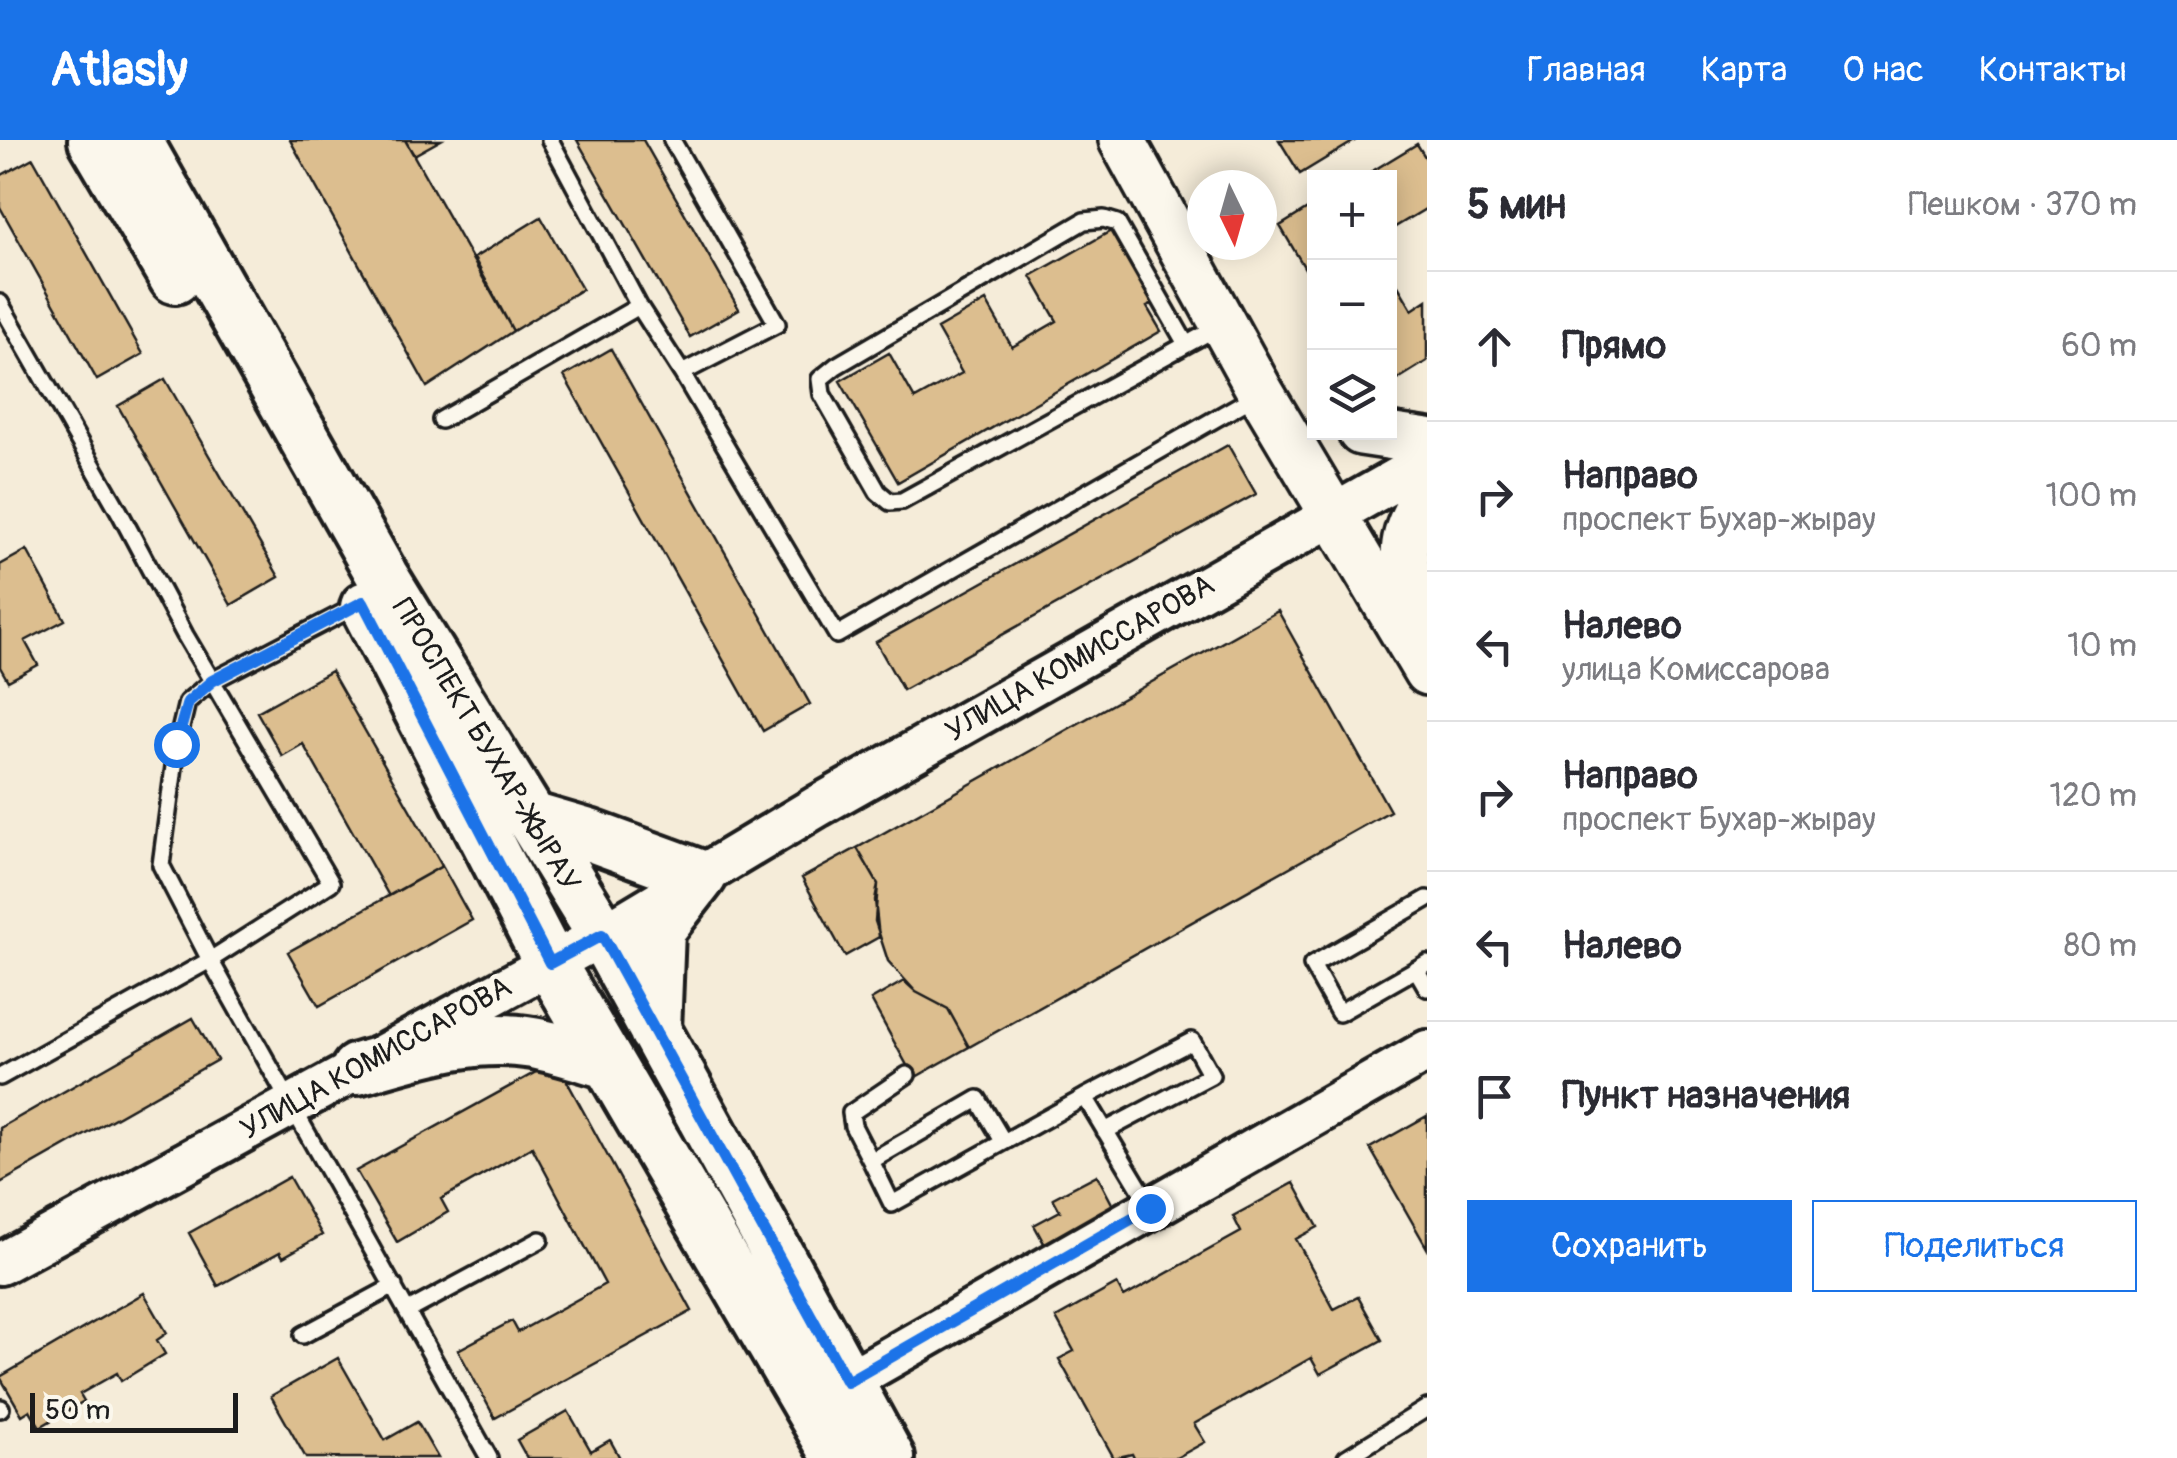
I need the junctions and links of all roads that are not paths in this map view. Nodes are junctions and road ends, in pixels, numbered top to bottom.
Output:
1 (94, 140) edge
2 (136, 140) edge
3 (550, 140) edge
4 (672, 140) edge
5 (1122, 140) edge
6 (0, 303) edge
7 (640, 306) junction
8 (1228, 355) junction
9 (682, 373) junction
10 (1307, 409) edge
11 (441, 420) dead end
12 (1397, 437) edge
13 (1427, 442) edge
14 (1427, 462) edge
15 (1427, 494) edge
16 (1335, 514) junction
17 (363, 602) junction
18 (1426, 671) edge
19 (212, 681) junction
20 (530, 818) junction
21 (701, 876) junction
22 (1427, 899) edge
23 (602, 935) junction
24 (210, 960) junction
25 (550, 963) junction
26 (1422, 966) edge
27 (1427, 988) edge
28 (655, 1031) junction
29 (1427, 1051) edge
30 (608, 1062) junction
31 (357, 1069) junction
32 (907, 1074) dead end
33 (0, 1078) edge
34 (1085, 1096) junction
35 (290, 1105) junction
36 (1106, 1132) junction
37 (1003, 1141) junction
38 (871, 1161) junction
39 (1150, 1208) junction
40 (540, 1240) dead end
41 (0, 1264) edge
42 (394, 1286) junction
43 (408, 1312) junction
44 (303, 1334) dead end
45 (847, 1382) junction
46 (1427, 1408) edge
47 (863, 1453) edge
48 (489, 1458) edge
49 (1346, 1458) edge

1 - 17 main road, ПРОСПЕКТ БУХАР-ЖЫРАУ
2 - 20 main road, ПРОСПЕКТ БУХАР-ЖЫРАУ
3 - 7 lane
4 - 9 lane
5 - 8 main road
6 - 19 lane
7 - 9 lane
7 - 11 lane
8 - 8 lane
8 - 9 lane
8 - 10 main road
8 - 16 main road
12 - 13 main road
14 - 16 street, УЛИЦА КОМИССАРОВА
15 - 18 main road
16 - 18 main road
16 - 21 street, УЛИЦА КОМИССАРОВА
17 - 19 lane
17 - 25 main road, ПРОСПЕКТ БУХАР-ЖЫРАУ
19 - 24 lane
19 - 24 lane
20 - 21 main road
20 - 23 main road, ПРОСПЕКТ БУХАР-ЖЫРАУ
21 - 23 street, УЛИЦА КОМИССАРОВА
21 - 28 main road
22 - 26 lane
23 - 25 street, УЛИЦА КОМИССАРОВА
23 - 28 main road, ПРОСПЕКТ БУХАР-ЖЫРАУ
24 - 33 lane
24 - 35 lane
25 - 30 main road, ПРОСПЕКТ БУХАР-ЖЫРАУ
25 - 31 street, УЛИЦА КОМИССАРОВА
26 - 27 lane
28 - 45 main road, ПРОСПЕКТ БУХАР-ЖЫРАУ
29 - 39 street
30 - 31 main road
30 - 47 main road, ПРОСПЕКТ БУХАР-ЖЫРАУ
31 - 35 street, УЛИЦА КОМИССАРОВА
32 - 38 lane
34 - 36 lane
34 - 36 lane
34 - 37 lane
35 - 41 street, УЛИЦА КОМИССАРОВА
35 - 42 lane
36 - 39 lane
37 - 38 lane
37 - 38 lane
39 - 45 street
40 - 43 lane
42 - 43 lane
42 - 44 lane
43 - 48 lane
45 - 47 main road, ПРОСПЕКТ БУХАР-ЖЫРАУ
46 - 49 lane

